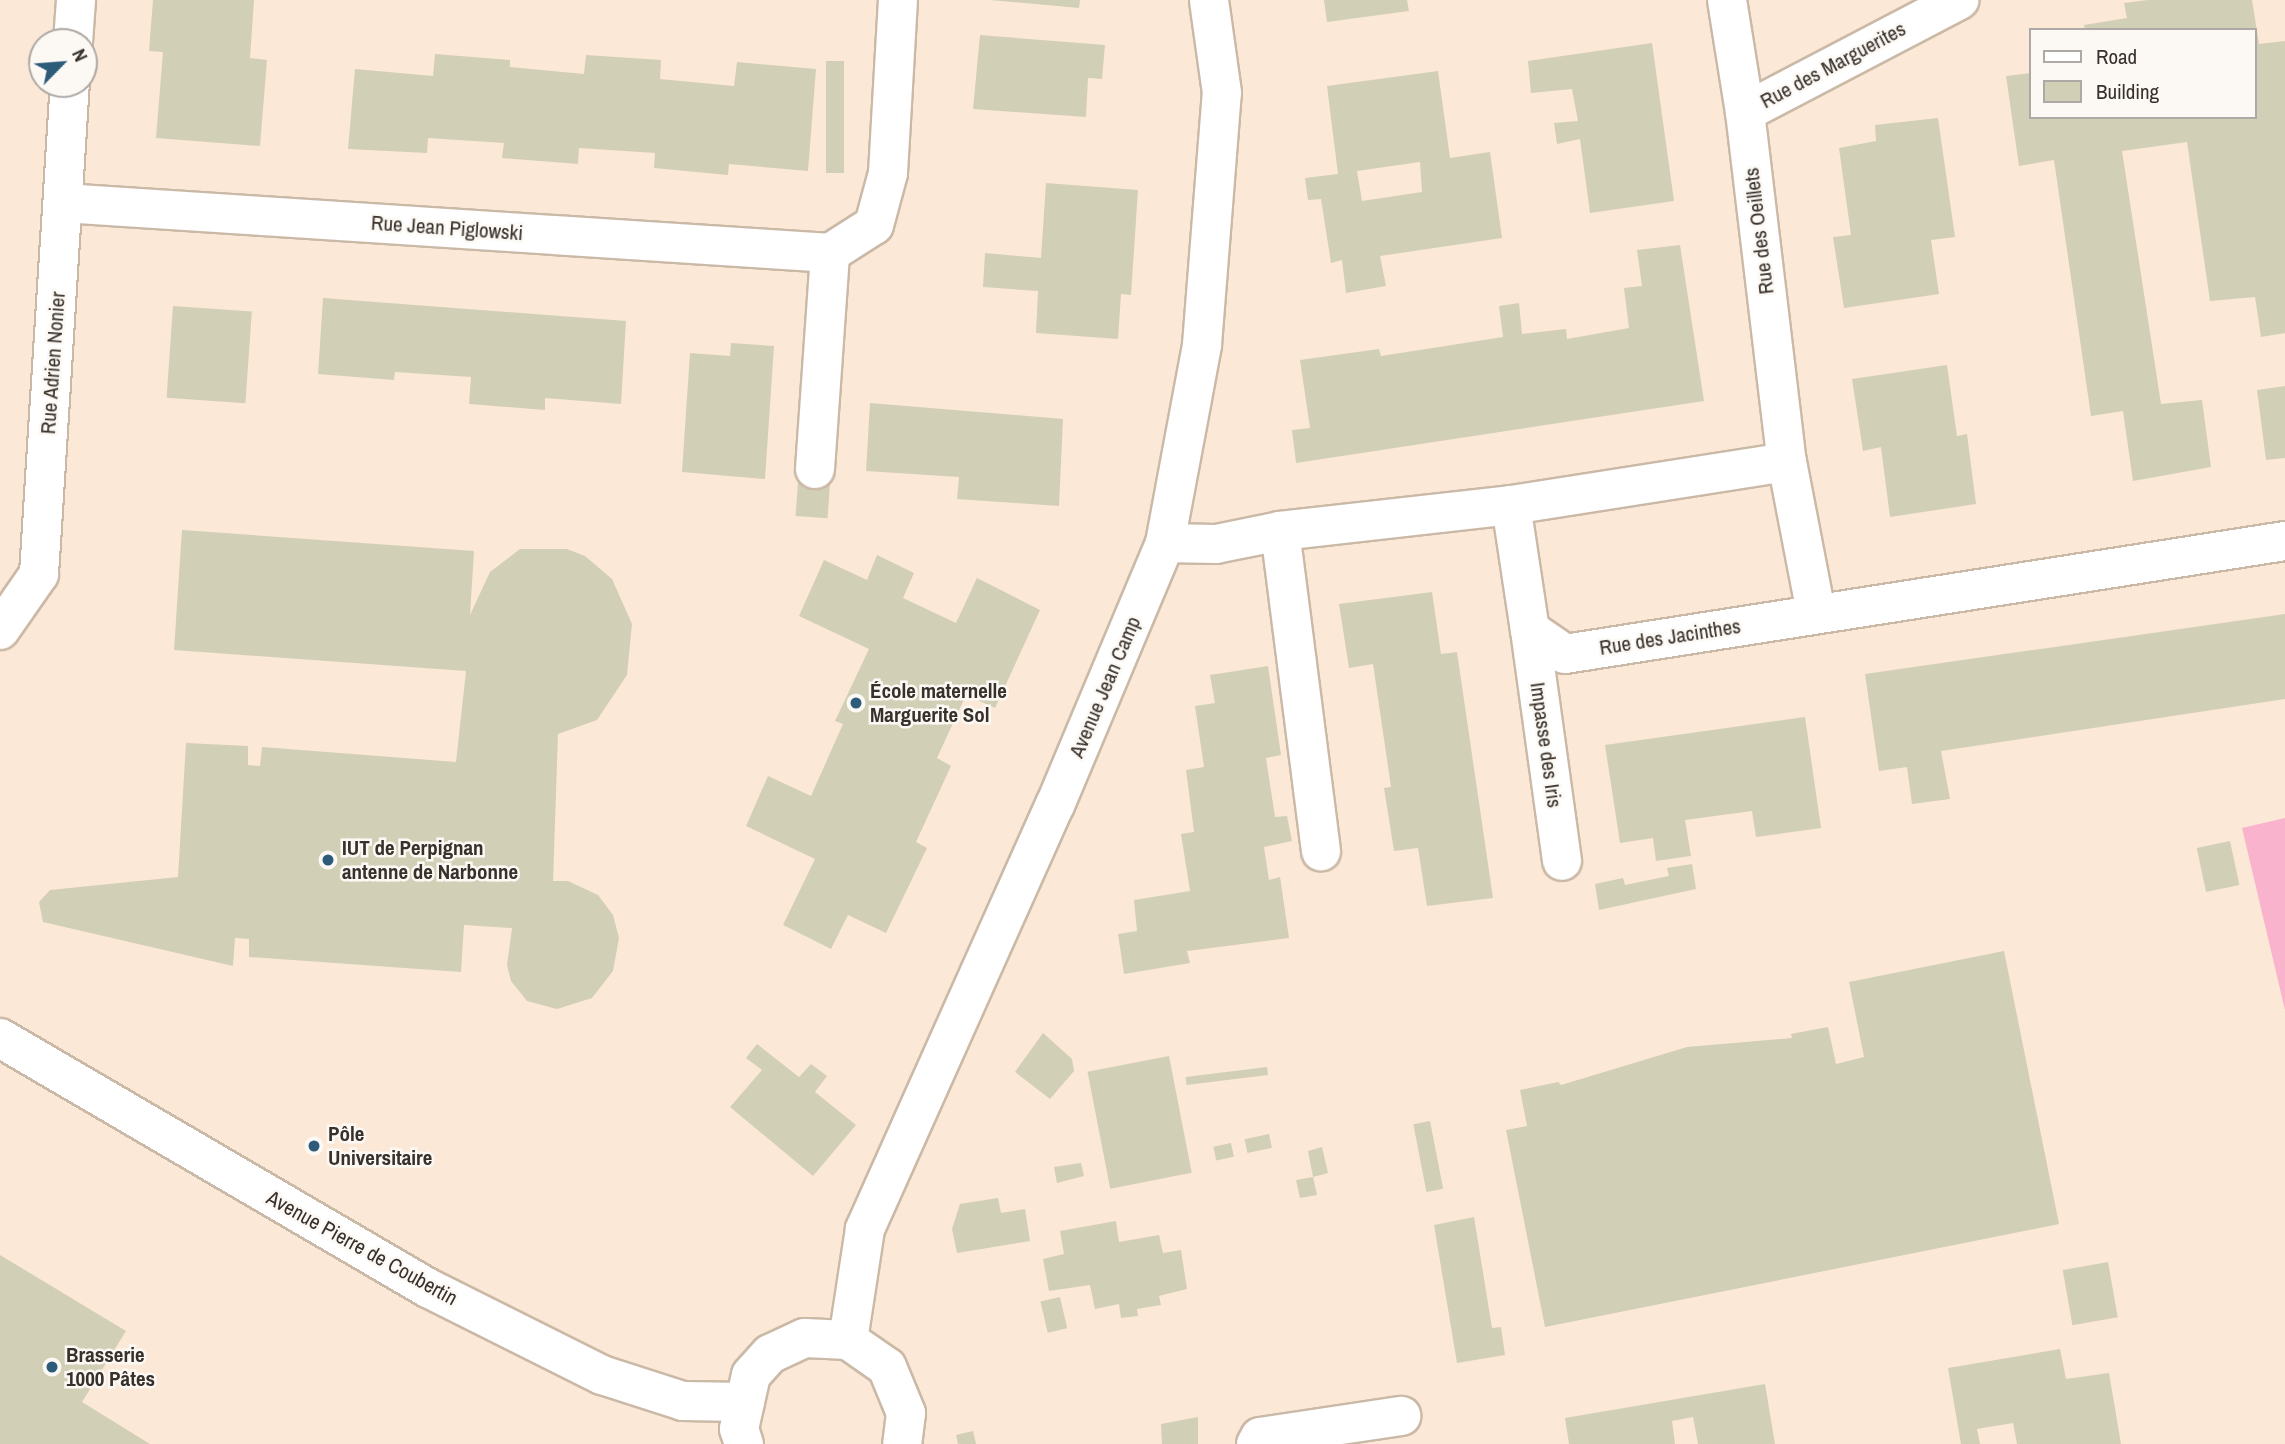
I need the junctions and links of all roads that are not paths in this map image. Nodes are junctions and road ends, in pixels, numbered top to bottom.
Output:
1 (76, 0) edge
2 (898, 0) edge
3 (1209, 0) edge
4 (1727, 0) edge
5 (1959, 0) edge
6 (74, 28) edge
7 (69, 98) edge
8 (1745, 111) junction
9 (63, 202) junction
10 (830, 253) junction
11 (1787, 462) junction
12 (815, 469) dead end
13 (1511, 505) junction
14 (1280, 531) junction
15 (2285, 541) edge
16 (1165, 543) junction
17 (1816, 613) junction
18 (0, 630) edge
19 (1530, 630) junction
20 (1321, 851) dead end
21 (1562, 861) dead end
22 (0, 1038) edge
23 (848, 1340) junction
24 (745, 1402) junction
25 (1401, 1416) dead end
26 (744, 1444) edge
27 (902, 1444) edge
28 (1256, 1444) edge

1 - 6 street
2 - 10 street
3 - 16 street, Avenue Jean Camp
4 - 8 street, Rue des Oeillets
5 - 8 street, Rue des Marguerites
7 - 9 street, Rue Adrien Nonier
8 - 11 street, Rue des Oeillets
9 - 10 street, Rue Jean Piglowski
9 - 18 street, Rue Adrien Nonier
10 - 12 street
11 - 13 street
11 - 17 street, Rue des Oeillets
13 - 14 street
13 - 19 street
14 - 16 street
14 - 20 street
15 - 17 street, Rue des Jacinthes
16 - 23 street, Avenue Jean Camp
17 - 19 street, Rue des Jacinthes
19 - 21 street, Impasse des Iris
22 - 24 street, Avenue Pierre de Coubertin
23 - 24 street
23 - 27 street
24 - 26 street
25 - 28 street

